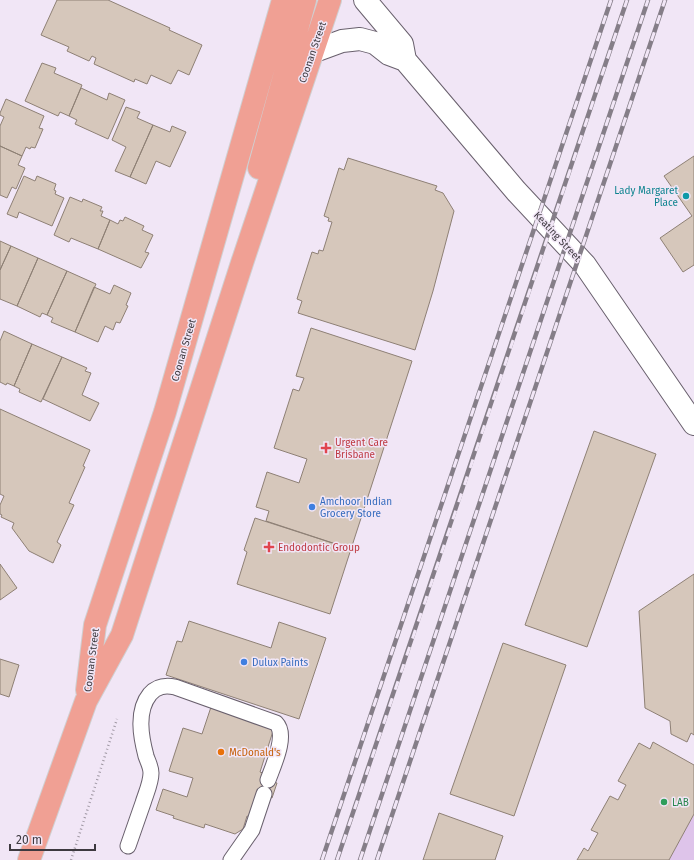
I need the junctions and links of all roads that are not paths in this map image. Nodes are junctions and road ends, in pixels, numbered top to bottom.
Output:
1 (283, 0) edge
2 (305, 0) edge
3 (330, 0) edge
4 (366, 0) edge
5 (312, 52) junction
6 (405, 60) junction
7 (242, 264) junction
8 (694, 424) edge
9 (86, 701) junction
10 (128, 846) dead end
11 (29, 860) edge
12 (230, 860) edge

1 - 9 main road, Coonan Street
2 - 7 main road, Coonan Street
3 - 5 main road, Coonan Street
4 - 6 street, Keating Street
5 - 6 street, Keating Street
5 - 7 main road, Coonan Street
6 - 8 street, Keating Street
7 - 9 main road, Coonan Street
9 - 11 main road, Coonan Street
10 - 12 lane

